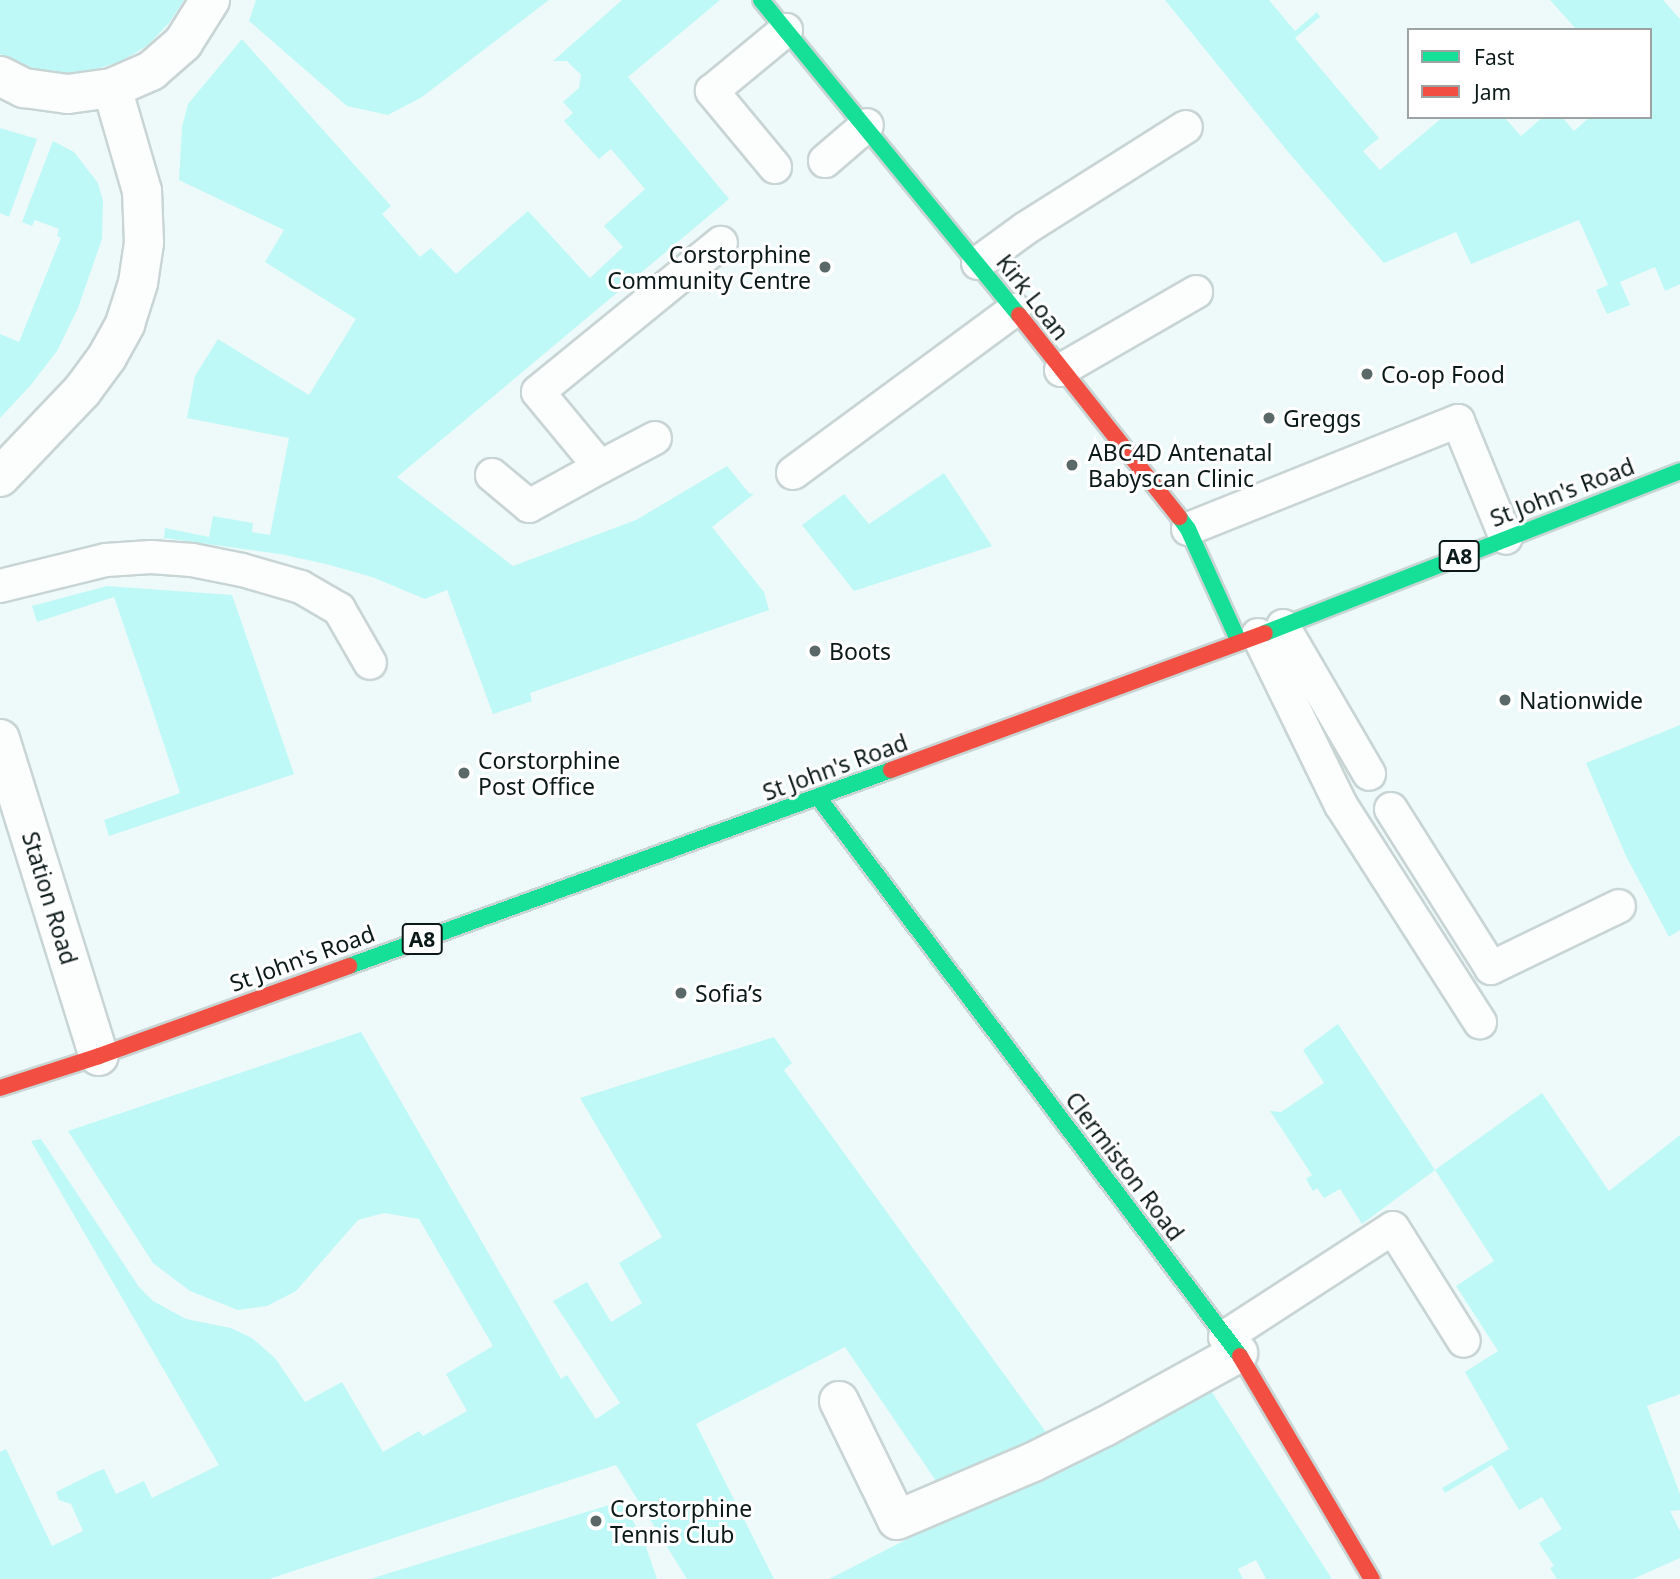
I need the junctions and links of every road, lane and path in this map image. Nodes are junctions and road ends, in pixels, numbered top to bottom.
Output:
1 (210, 0) edge
2 (761, 0) edge
3 (786, 30) junction
4 (0, 76) edge
5 (112, 88) junction
6 (867, 125) junction
7 (1186, 127) dead end
8 (825, 161) dead end
9 (775, 167) dead end
10 (722, 243) dead end
11 (978, 263) junction
12 (1196, 292) dead end
13 (1014, 310) junction
14 (1061, 370) junction
15 (656, 438) dead end
16 (600, 467) junction
17 (1680, 471) edge
18 (793, 473) dead end
19 (492, 475) dead end
20 (0, 477) edge
21 (1188, 529) junction
22 (1506, 538) junction
23 (0, 586) edge
24 (1260, 634) junction
25 (370, 663) dead end
26 (0, 739) edge
27 (1369, 774) dead end
28 (818, 797) junction
29 (1391, 809) dead end
30 (1619, 906) dead end
31 (1480, 1022) dead end
32 (99, 1056) junction
33 (0, 1088) edge
34 (1464, 1340) dead end
35 (1232, 1345) junction
36 (839, 1401) dead end
37 (1372, 1579) edge

1 - 5 street
2 - 3 street, Kirk Loan
3 - 6 street, Kirk Loan
3 - 9 lane
4 - 5 street
5 - 20 street
6 - 8 lane
6 - 11 street, Kirk Loan
7 - 11 lane
10 - 16 lane
11 - 13 street, Kirk Loan
12 - 14 lane
13 - 14 street, Kirk Loan
13 - 18 lane
14 - 21 street, Kirk Loan
15 - 16 lane
16 - 19 lane
17 - 22 street, St John's Road / A8
21 - 22 lane
21 - 24 street, Kirk Loan
22 - 24 street, St John's Road / A8
23 - 25 lane
24 - 27 lane
24 - 28 street, St John's Road / A8
24 - 31 lane
26 - 32 street, Station Road
28 - 32 street, St John's Road / A8
28 - 35 street, Clermiston Road
29 - 30 lane
32 - 33 street, St John's Road / A8
34 - 35 lane
35 - 36 street
35 - 37 street, Clermiston Road

